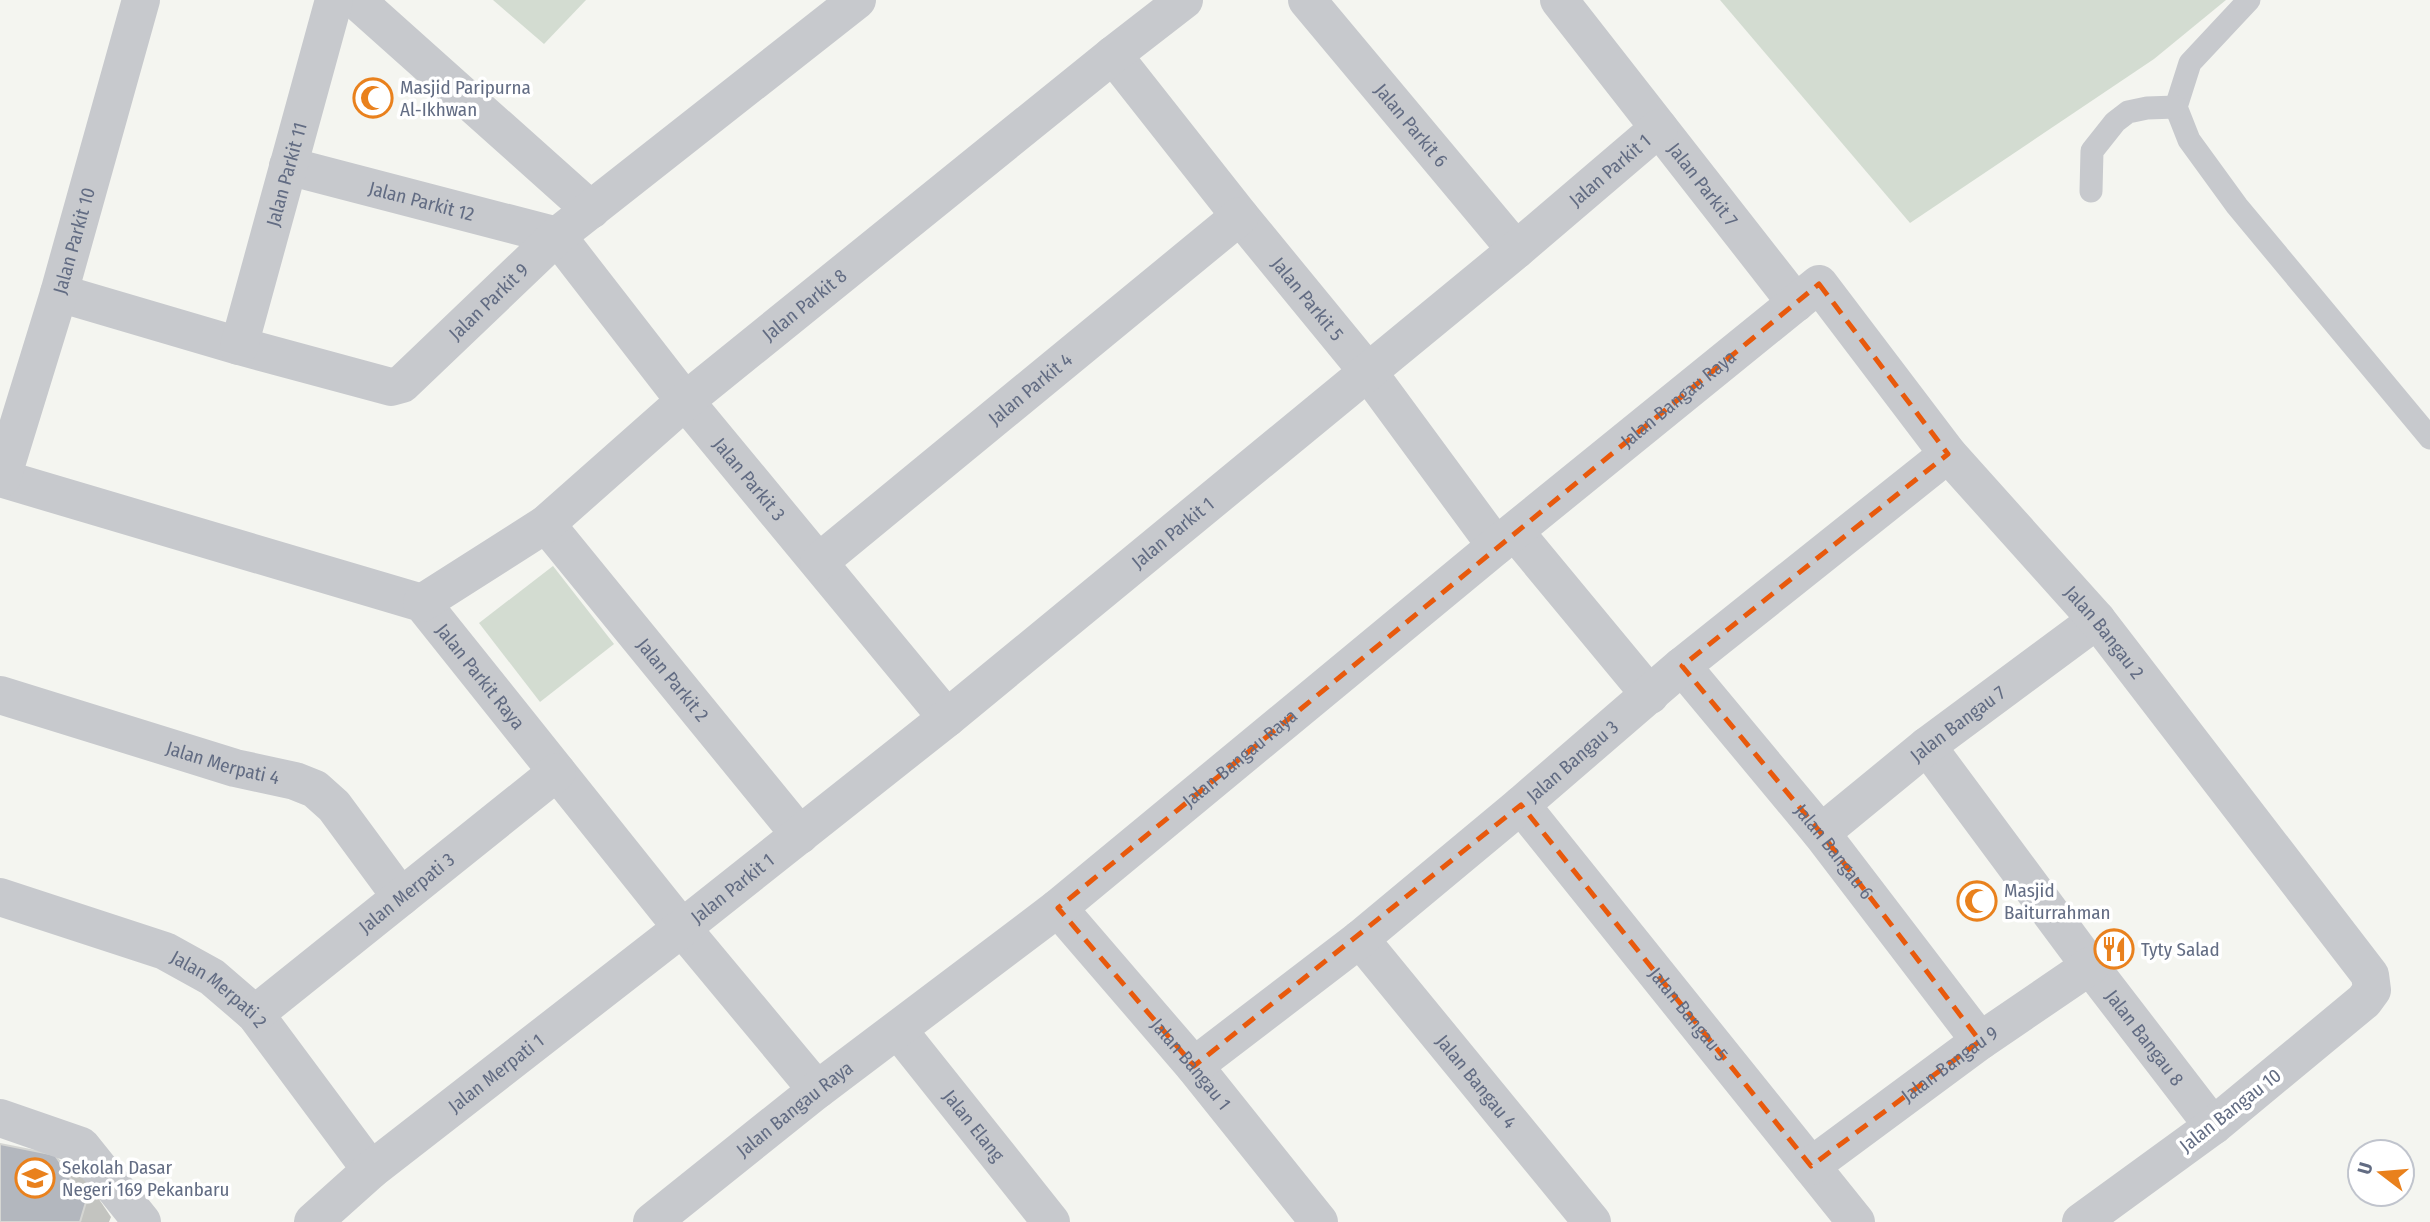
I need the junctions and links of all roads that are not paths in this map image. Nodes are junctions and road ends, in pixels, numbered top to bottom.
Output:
1 (141, 0) edge
2 (334, 0) edge
3 (356, 0) edge
4 (857, 0) edge
5 (1184, 0) edge
6 (1307, 0) edge
7 (1559, 0) edge
8 (2249, 0) edge
9 (1113, 55) junction
10 (2176, 107) junction
11 (1659, 128) junction
12 (288, 166) junction
13 (2091, 191) dead end
14 (591, 210) junction
15 (1240, 216) junction
16 (557, 236) junction
17 (1516, 250) junction
18 (59, 293) junction
19 (1808, 293) junction
20 (239, 346) junction
21 (1368, 372) junction
22 (685, 401) junction
23 (2430, 438) edge
24 (1948, 454) junction
25 (1, 478) edge
26 (546, 524) junction
27 (1505, 539) junction
28 (820, 562) junction
29 (422, 603) junction
30 (2097, 620) junction
31 (1682, 666) junction
32 (0, 695) edge
33 (1650, 695) junction
34 (947, 718) junction
35 (1927, 746) junction
36 (557, 772) junction
37 (1521, 806) junction
38 (1821, 833) junction
39 (800, 835) junction
40 (0, 897) edge
41 (401, 897) junction
42 (1058, 908) junction
43 (682, 929) junction
44 (1360, 939) junction
45 (2090, 967) junction
46 (2372, 990) joint
47 (256, 1014) junction
48 (898, 1030) junction
49 (1980, 1041) junction
50 (1194, 1066) junction
51 (817, 1090) junction
52 (0, 1118) edge
53 (2213, 1126) junction
54 (1811, 1166) junction
55 (372, 1170) junction
56 (1044, 1220) edge
57 (142, 1222) edge
58 (313, 1222) edge
59 (652, 1222) edge
60 (1319, 1222) edge
61 (1592, 1222) edge
62 (1856, 1222) edge
63 (2081, 1222) edge

1 - 18 street, Jalan Parkit 10
2 - 12 street, Jalan Parkit 11
3 - 14 street
4 - 14 street, Jalan Parkit 9
5 - 9 street, Jalan Parkit 8
6 - 17 street, Jalan Parkit 6
7 - 11 street, Jalan Parkit 7
8 - 10 lane
9 - 15 street, Jalan Parkit 5
9 - 22 street, Jalan Parkit 8
10 - 13 lane
10 - 23 lane
11 - 17 street, Jalan Parkit 1
11 - 19 street, Jalan Parkit 7
12 - 16 street, Jalan Parkit 12
12 - 20 street, Jalan Parkit 11
14 - 16 street, Jalan Parkit 9
15 - 21 street, Jalan Parkit 5
15 - 28 street, Jalan Parkit 4
16 - 20 street, Jalan Parkit 9
16 - 22 street, Jalan Parkit 3
17 - 21 street, Jalan Parkit 1
18 - 20 street, Jalan Parkit 9
18 - 25 street, Jalan Parkit 10
19 - 24 street, Jalan Bangau 2
19 - 27 street, Jalan Bangau Raya
21 - 27 street, Jalan Parkit 5
21 - 34 street, Jalan Parkit 1
22 - 26 street, Jalan Parkit 8
22 - 28 street, Jalan Parkit 3
24 - 30 street, Jalan Bangau 2
24 - 31 street, Jalan Bangau 3
25 - 29 street, Jalan Parkit Raya
26 - 29 street, Jalan Parkit 8
26 - 39 street, Jalan Parkit 2
27 - 33 street
27 - 42 street, Jalan Bangau Raya
28 - 34 street, Jalan Parkit 3
29 - 36 street, Jalan Parkit Raya
30 - 35 street, Jalan Bangau 7
30 - 46 street, Jalan Bangau 2
31 - 33 street, Jalan Bangau 3
31 - 38 street, Jalan Bangau 6
32 - 41 street, Jalan Merpati 4
33 - 37 street, Jalan Bangau 3
34 - 39 street, Jalan Parkit 1
35 - 38 street, Jalan Bangau 7
35 - 45 street, Jalan Bangau 8
36 - 41 street, Jalan Merpati 3
36 - 43 street, Jalan Parkit Raya
37 - 44 street, Jalan Bangau 3
37 - 54 street, Jalan Bangau 5
38 - 49 street, Jalan Bangau 6
39 - 43 street, Jalan Parkit 1
40 - 47 street, Jalan Merpati 2
41 - 47 street, Jalan Merpati 3
42 - 48 street, Jalan Bangau Raya
42 - 50 street, Jalan Bangau 1
43 - 51 street, Jalan Parkit Raya
43 - 55 street, Jalan Merpati 1
44 - 50 street, Jalan Bangau 3
44 - 61 street, Jalan Bangau 4
45 - 49 street, Jalan Bangau 9
45 - 53 street, Jalan Bangau 8
46 - 53 street, Jalan Bangau 10
47 - 55 street, Jalan Merpati 2
48 - 51 street, Jalan Bangau Raya
48 - 56 street, Jalan Elang
49 - 54 street, Jalan Bangau 9
50 - 60 street, Jalan Bangau 1
51 - 59 street, Jalan Bangau Raya
52 - 57 street
53 - 63 street, Jalan Bangau 10
54 - 62 street, Jalan Bangau 5
55 - 58 street, Jalan Merpati 1

